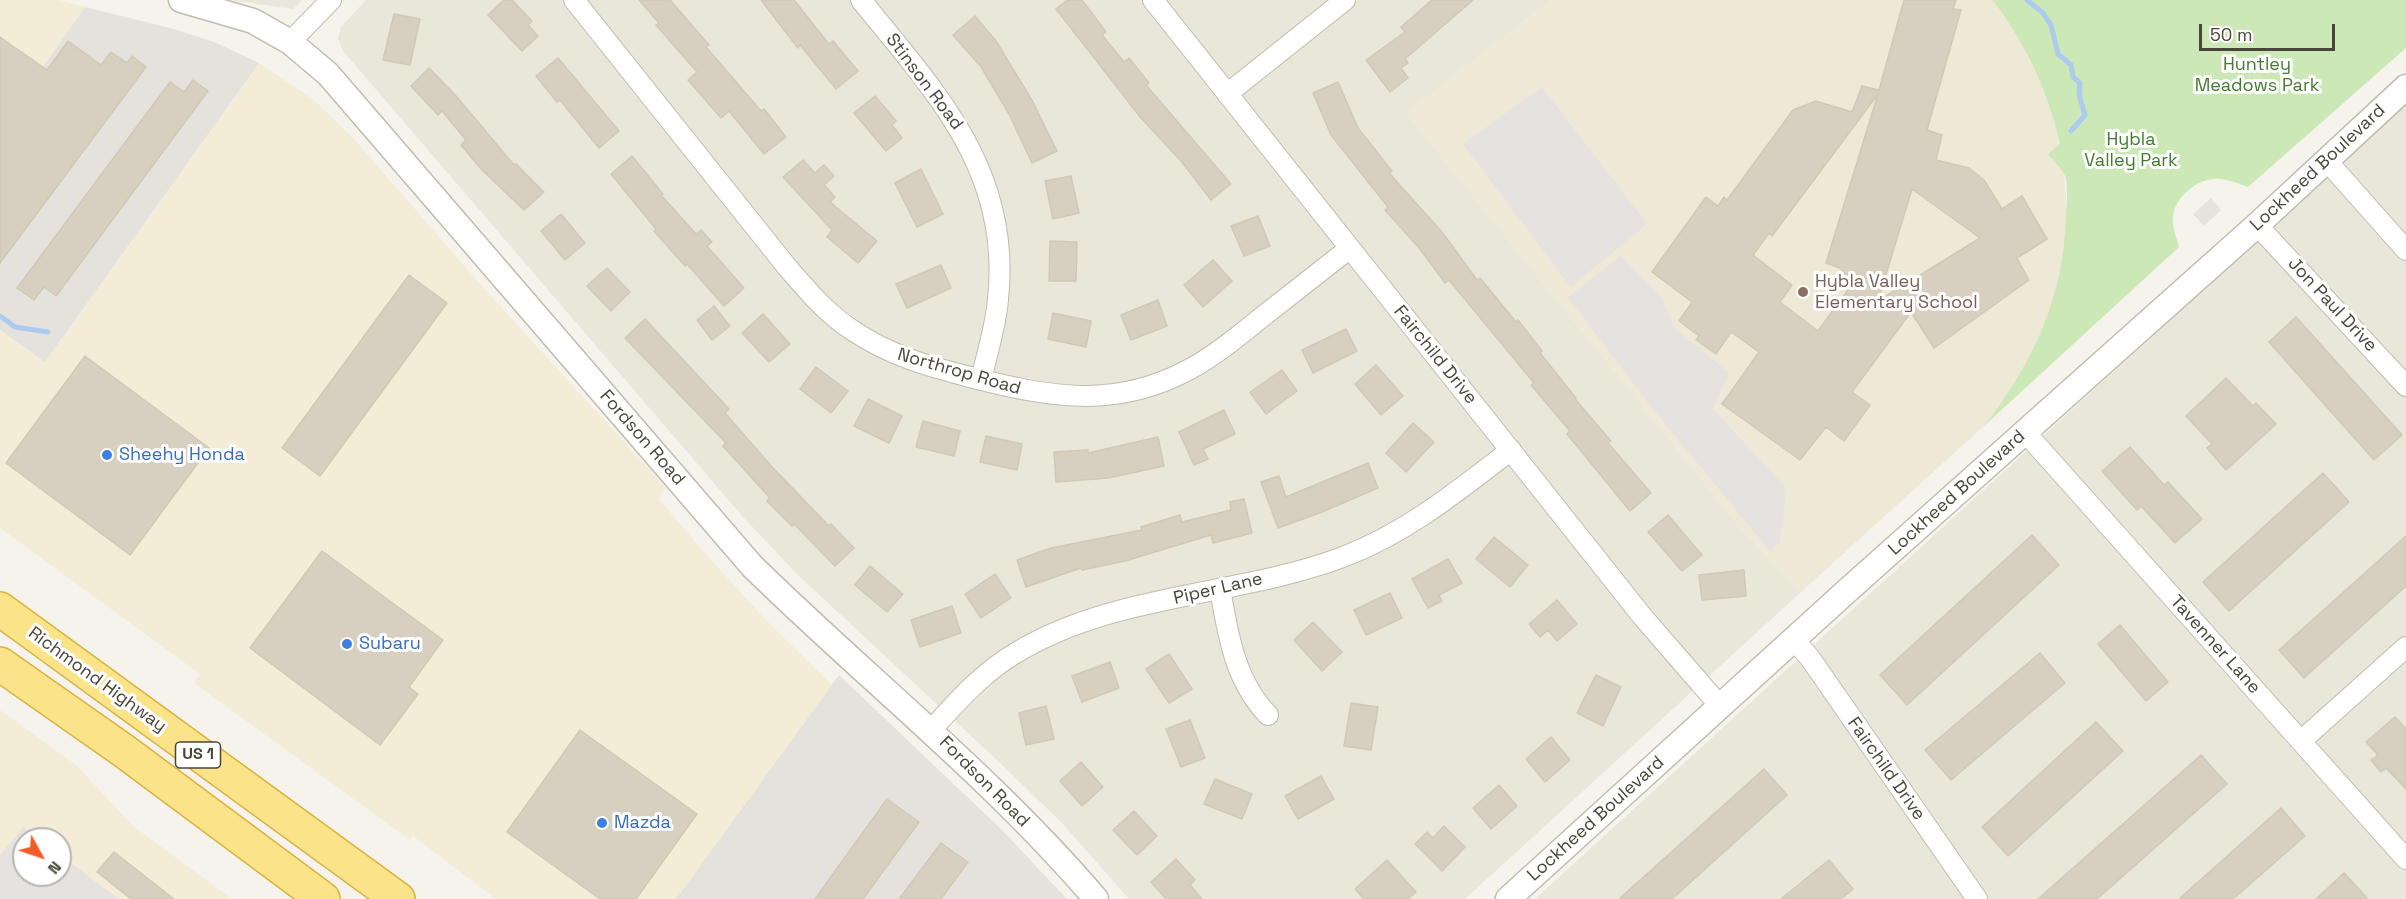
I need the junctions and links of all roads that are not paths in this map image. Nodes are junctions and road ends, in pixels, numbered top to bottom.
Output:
1 (181, 0) edge
2 (331, 0) edge
3 (574, 0) edge
4 (861, 0) edge
5 (1153, 0) edge
6 (1345, 0) edge
7 (290, 42) junction
8 (2406, 87) edge
9 (1227, 94) junction
10 (2327, 161) junction
11 (2257, 225) junction
12 (1350, 248) junction
13 (2406, 250) edge
14 (981, 380) junction
15 (2406, 386) edge
16 (2025, 432) junction
17 (1511, 450) junction
18 (1220, 589) junction
19 (0, 609) edge
20 (1794, 640) junction
21 (2403, 657) edge
22 (0, 664) edge
23 (1720, 706) junction
24 (1268, 715) dead end
25 (931, 730) junction
26 (2301, 741) junction
27 (2406, 859) edge
28 (323, 899) edge
29 (398, 899) edge
30 (1096, 899) edge
31 (1508, 899) edge
32 (1977, 899) edge

1 - 7 street, Fordson Road
2 - 7 street
3 - 14 street, Northrop Road
4 - 14 street, Stinson Road
5 - 9 street, Fairchild Drive
6 - 9 street
7 - 25 street, Fordson Road
8 - 10 street, Lockheed Boulevard
9 - 12 street, Fairchild Drive
10 - 11 street, Lockheed Boulevard
10 - 13 street
11 - 15 street, Jon Paul Drive
11 - 16 street, Lockheed Boulevard
12 - 14 street, Northrop Road
12 - 17 street, Fairchild Drive
16 - 20 street, Lockheed Boulevard
16 - 26 street, Tavenner Lane
17 - 18 street, Piper Lane
17 - 23 street, Fairchild Drive
18 - 24 street
18 - 25 street, Piper Lane
19 - 29 highway, Richmond Highway / US 1
20 - 23 street, Lockheed Boulevard
20 - 32 street, Fairchild Drive
21 - 26 street
22 - 28 highway, US 1
23 - 31 street, Lockheed Boulevard
25 - 30 street, Fordson Road
26 - 27 street, Tavenner Lane

